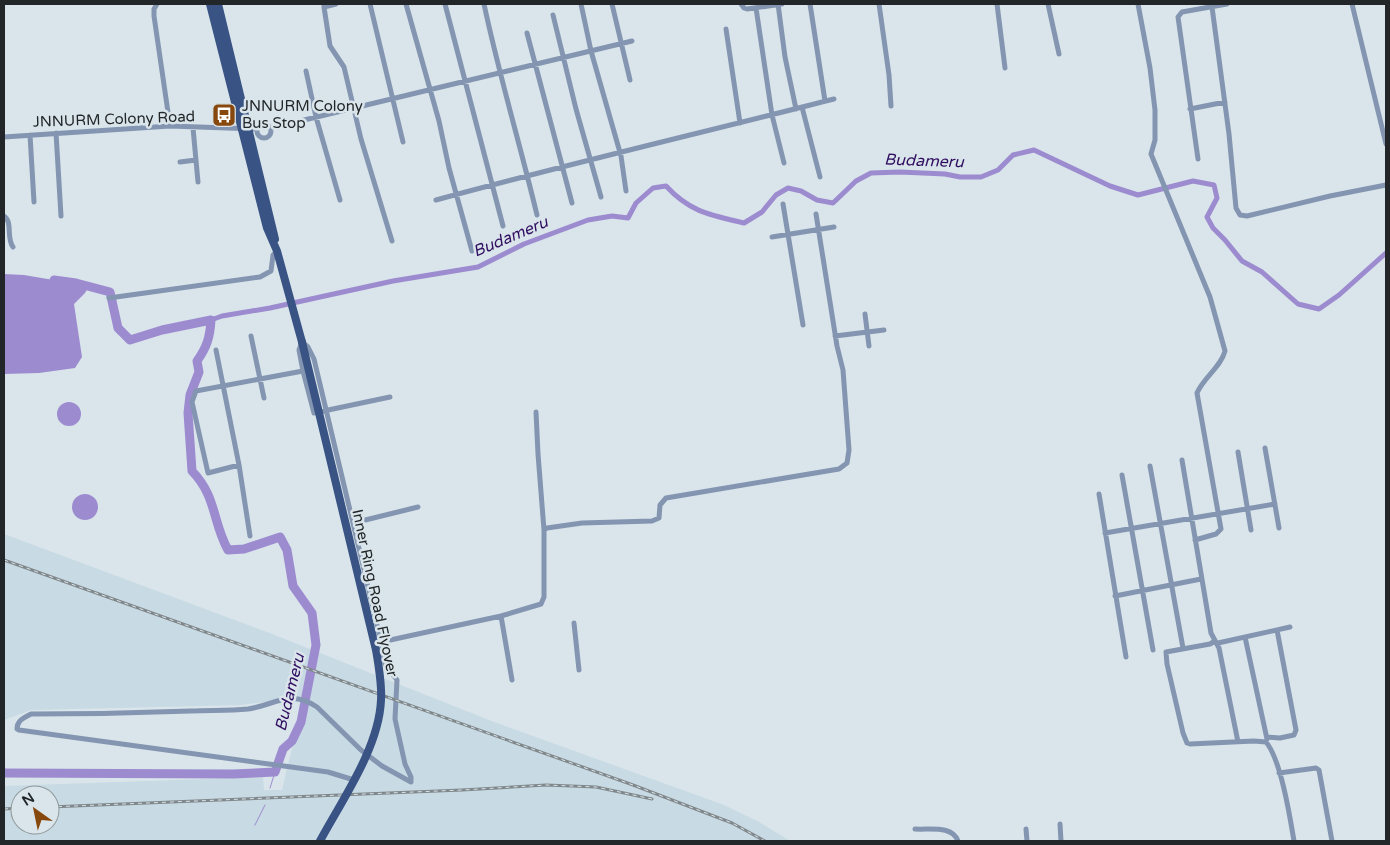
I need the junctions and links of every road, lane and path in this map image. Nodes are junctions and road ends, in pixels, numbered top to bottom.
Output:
1 (157, 4) edge
2 (210, 4) edge
3 (218, 4) edge
4 (336, 4) edge
5 (370, 4) edge
6 (406, 4) edge
7 (445, 4) edge
8 (484, 4) edge
9 (581, 4) edge
10 (612, 4) edge
11 (741, 4) edge
12 (779, 4) edge
13 (810, 4) edge
14 (879, 4) edge
15 (997, 4) edge
16 (1048, 4) edge
17 (1138, 4) edge
18 (1227, 4) edge
19 (1352, 4) edge
20 (324, 5) edge
21 (1200, 6) edge
22 (1212, 7) junction
23 (756, 8) junction
24 (553, 15) dead end
25 (726, 30) dead end
26 (527, 33) dead end
27 (632, 41) dead end
28 (621, 44) junction
29 (591, 51) junction
30 (1059, 54) dead end
31 (563, 58) junction
32 (535, 65) junction
33 (1005, 68) dead end
34 (306, 71) dead end
35 (499, 73) junction
36 (630, 80) dead end
37 (465, 81) junction
38 (429, 90) junction
39 (393, 99) junction
40 (834, 99) dead end
41 (825, 102) junction
42 (1225, 102) junction
43 (891, 106) dead end
44 (802, 107) junction
45 (353, 108) junction
46 (796, 109) junction
47 (1190, 109) junction
48 (772, 115) junction
49 (316, 117) junction
50 (740, 123) junction
51 (170, 126) junction
52 (193, 128) junction
53 (271, 128) junction
54 (248, 129) junction
55 (56, 133) junction
56 (4, 135) edge
57 (30, 135) junction
58 (403, 142) dead end
59 (1386, 144) edge
60 (620, 153) junction
61 (196, 160) junction
62 (1198, 160) dead end
63 (591, 161) junction
64 (180, 162) dead end
65 (784, 163) dead end
66 (562, 167) junction
67 (527, 175) junction
68 (820, 177) dead end
69 (198, 182) dead end
70 (492, 185) junction
71 (1386, 185) edge
72 (626, 191) dead end
73 (457, 194) junction
74 (601, 197) dead end
75 (340, 200) dead end
76 (436, 200) dead end
77 (34, 202) dead end
78 (572, 203) dead end
79 (784, 204) dead end
80 (816, 214) dead end
81 (536, 215) dead end
82 (4, 216) edge
83 (61, 216) dead end
84 (503, 226) dead end
85 (834, 228) dead end
86 (819, 230) junction
87 (788, 234) junction
88 (772, 237) dead end
89 (392, 241) dead end
90 (6, 242) edge
91 (13, 247) dead end
92 (277, 251) junction
93 (472, 251) dead end
94 (109, 298) dead end
95 (866, 314) dead end
96 (803, 326) dead end
97 (884, 330) dead end
98 (866, 332) junction
99 (251, 336) dead end
100 (835, 336) junction
101 (302, 342) junction
102 (869, 346) dead end
103 (216, 350) dead end
104 (303, 371) junction
105 (260, 379) junction
106 (224, 386) junction
107 (390, 397) dead end
108 (264, 398) dead end
109 (326, 410) junction
110 (536, 412) dead end
111 (1265, 448) dead end
112 (1238, 452) dead end
113 (1182, 460) dead end
114 (239, 465) junction
115 (1150, 466) dead end
116 (1122, 475) dead end
117 (1099, 494) dead end
118 (1275, 504) junction
119 (418, 507) dead end
120 (1248, 508) junction
121 (1218, 513) junction
122 (1192, 518) junction
123 (353, 523) junction
124 (1161, 523) junction
125 (1279, 528) dead end
126 (1131, 529) junction
127 (544, 530) junction
128 (1251, 530) dead end
129 (1105, 533) junction
130 (250, 536) dead end
131 (1195, 540) junction
132 (1202, 579) junction
133 (1171, 585) junction
134 (1143, 591) junction
135 (1115, 596) junction
136 (502, 616) junction
137 (574, 623) dead end
138 (1290, 627) dead end
139 (1277, 630) junction
140 (1246, 636) junction
141 (381, 642) junction
142 (1216, 642) junction
143 (1183, 648) junction
144 (1153, 650) dead end
145 (1126, 656) dead end
146 (579, 670) dead end
147 (512, 680) dead end
148 (1267, 740) junction
149 (1238, 742) junction
150 (1279, 773) junction
151 (354, 780) junction
152 (1060, 824) dead end
153 (916, 829) dead end
154 (1026, 830) dead end
155 (320, 841) edge
156 (958, 841) edge
157 (1027, 841) edge
158 (1061, 841) edge
159 (1294, 841) edge
160 (1332, 841) edge

1 - 51 street
2 - 54 main road
3 - 54 main road
4 - 20 street
5 - 39 street
6 - 38 street
7 - 37 street
8 - 35 street
9 - 29 street
10 - 28 street
11 - 23 street
12 - 23 street
12 - 46 street
13 - 41 street
14 - 43 street
15 - 33 street
16 - 30 street
17 - 121 street
18 - 22 street
19 - 59 street
20 - 45 street
21 - 22 street
21 - 47 street
22 - 42 street
23 - 48 street
24 - 31 street
25 - 50 street
26 - 32 street
27 - 28 street
28 - 29 street
28 - 36 street
29 - 31 street
29 - 60 street
31 - 32 street
31 - 63 street
32 - 35 street
32 - 66 street
34 - 49 street
35 - 37 street
35 - 67 street
37 - 38 street
37 - 70 street
38 - 39 street
38 - 73 street
39 - 45 street
39 - 58 street
40 - 41 street
41 - 44 street
42 - 47 street
42 - 71 street
44 - 46 street
44 - 68 street
45 - 49 street
45 - 89 street
46 - 48 street
47 - 62 street
48 - 50 street
48 - 65 street
49 - 53 street
49 - 75 street
50 - 60 street
51 - 52 street, JNNURM Colony Road
51 - 55 street, JNNURM Colony Road
52 - 54 street, JNNURM Colony Road
52 - 61 street
53 - 54 street
53 - 54 street
54 - 92 main road, Inner Ring Road Flyover
55 - 57 street, JNNURM Colony Road
55 - 83 street
56 - 57 street, JNNURM Colony Road
57 - 77 street
60 - 63 street
60 - 72 street
61 - 64 street
61 - 69 street
63 - 66 street
63 - 74 street
66 - 67 street
66 - 78 street
67 - 70 street
67 - 81 street
70 - 73 street
70 - 84 street
73 - 76 street
73 - 93 street
79 - 87 street
80 - 86 street
82 - 90 street
85 - 86 street
86 - 87 street
86 - 100 street
87 - 88 street
87 - 96 street
90 - 91 street
92 - 94 street
92 - 101 main road, Inner Ring Road Flyover
95 - 98 street
97 - 98 street
98 - 100 street
98 - 102 street
99 - 105 street
100 - 127 street
101 - 104 street
101 - 109 street
101 - 151 main road, Inner Ring Road Flyover, bridge
103 - 106 street
104 - 105 street
104 - 109 street
105 - 106 street
105 - 108 street
106 - 114 street
106 - 114 street
107 - 109 street
109 - 123 street
110 - 127 street
111 - 118 street
112 - 120 street
113 - 122 street
114 - 130 street
115 - 124 street
116 - 126 street
117 - 129 street
118 - 120 street
118 - 125 street
119 - 123 street
120 - 121 street
120 - 128 street
121 - 122 street
121 - 131 street
122 - 124 street
122 - 131 street
123 - 141 street
124 - 126 street
124 - 133 street
126 - 129 street
126 - 134 street
127 - 136 street
129 - 135 street
131 - 132 street
132 - 133 street
132 - 142 street
133 - 134 street
133 - 143 street
134 - 135 street
134 - 144 street
135 - 145 street
136 - 141 street
136 - 147 street
137 - 146 street
138 - 139 street
139 - 140 street
139 - 148 street
140 - 142 street
140 - 148 street
141 - 151 street
142 - 143 street
142 - 149 street
143 - 149 street
148 - 149 street
148 - 150 street
150 - 159 street
150 - 160 street
151 - 155 main road, Inner Ring Road Flyover, bridge
152 - 158 street
153 - 156 street
154 - 157 street

